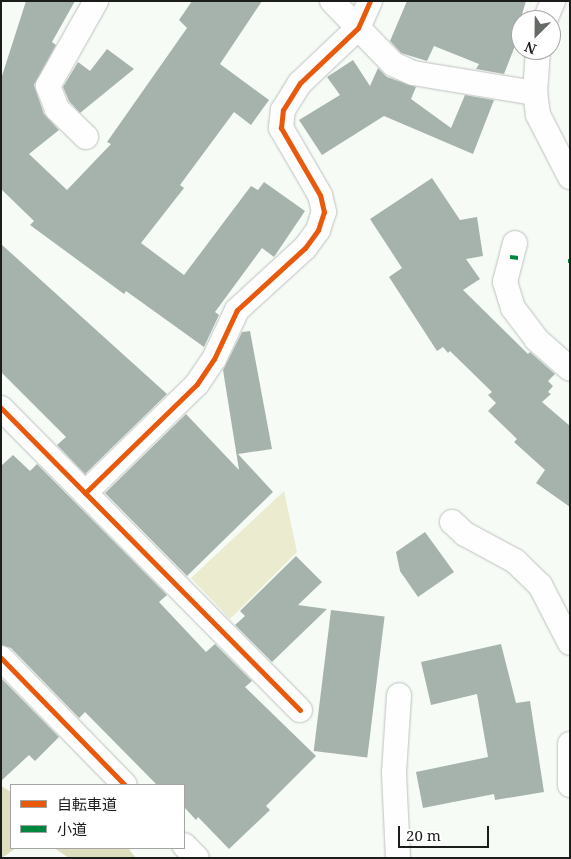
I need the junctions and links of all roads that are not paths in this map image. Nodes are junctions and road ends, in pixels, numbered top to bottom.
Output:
1 (96, 1) edge
2 (332, 1) edge
3 (370, 1) edge
4 (358, 28) junction
5 (537, 60) edge
6 (535, 93) junction
7 (86, 137) dead end
8 (570, 177) edge
9 (515, 243) dead end
10 (570, 369) edge
11 (1, 408) edge
12 (85, 493) junction
13 (452, 522) dead end
14 (570, 643) edge
15 (1, 658) edge
16 (399, 695) dead end
17 (300, 710) dead end
18 (570, 744) edge
19 (125, 784) edge
20 (570, 785) edge
21 (185, 846) edge
22 (197, 858) edge
23 (398, 858) edge

1 - 7 street
2 - 4 street
3 - 4 street
4 - 6 street
4 - 12 street
5 - 6 street
6 - 8 street
9 - 10 street
11 - 12 street
12 - 17 street
13 - 14 street
15 - 19 street
16 - 23 street
18 - 20 street
21 - 22 street

